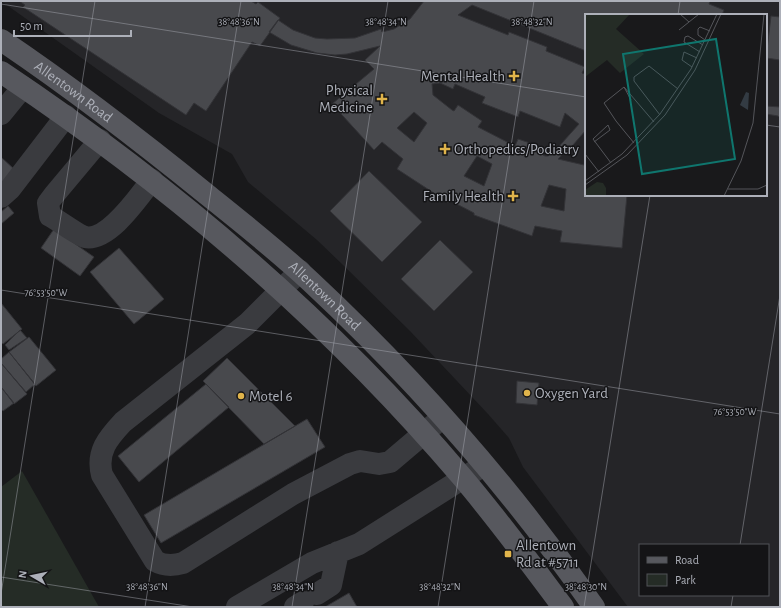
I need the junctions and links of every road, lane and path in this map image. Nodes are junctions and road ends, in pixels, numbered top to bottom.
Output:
1 (1, 40) edge
2 (1, 72) edge
3 (23, 87) junction
4 (1, 114) edge
5 (66, 116) junction
6 (100, 140) junction
7 (152, 180) junction
8 (1, 197) edge
9 (300, 271) junction
10 (281, 290) junction
11 (443, 417) junction
12 (424, 434) junction
13 (484, 465) junction
14 (463, 478) junction
15 (338, 552) junction
16 (305, 601) edge
17 (237, 607) edge
18 (563, 607) edge
19 (594, 607) edge

1 - 9 main road, Allentown Road
2 - 3 main road, Allentown Road
3 - 4 lane
3 - 5 main road, Allentown Road
5 - 6 main road, Allentown Road
5 - 8 lane
6 - 7 main road, Allentown Road
6 - 7 lane
7 - 10 main road, Allentown Road
9 - 10 lane
9 - 11 main road, Allentown Road
10 - 12 main road, Allentown Road
10 - 12 lane
11 - 12 lane
11 - 13 main road, Allentown Road
12 - 14 main road, Allentown Road
13 - 14 lane
13 - 19 main road, Allentown Road
14 - 15 lane
14 - 18 main road, Allentown Road
15 - 16 lane
15 - 17 lane

